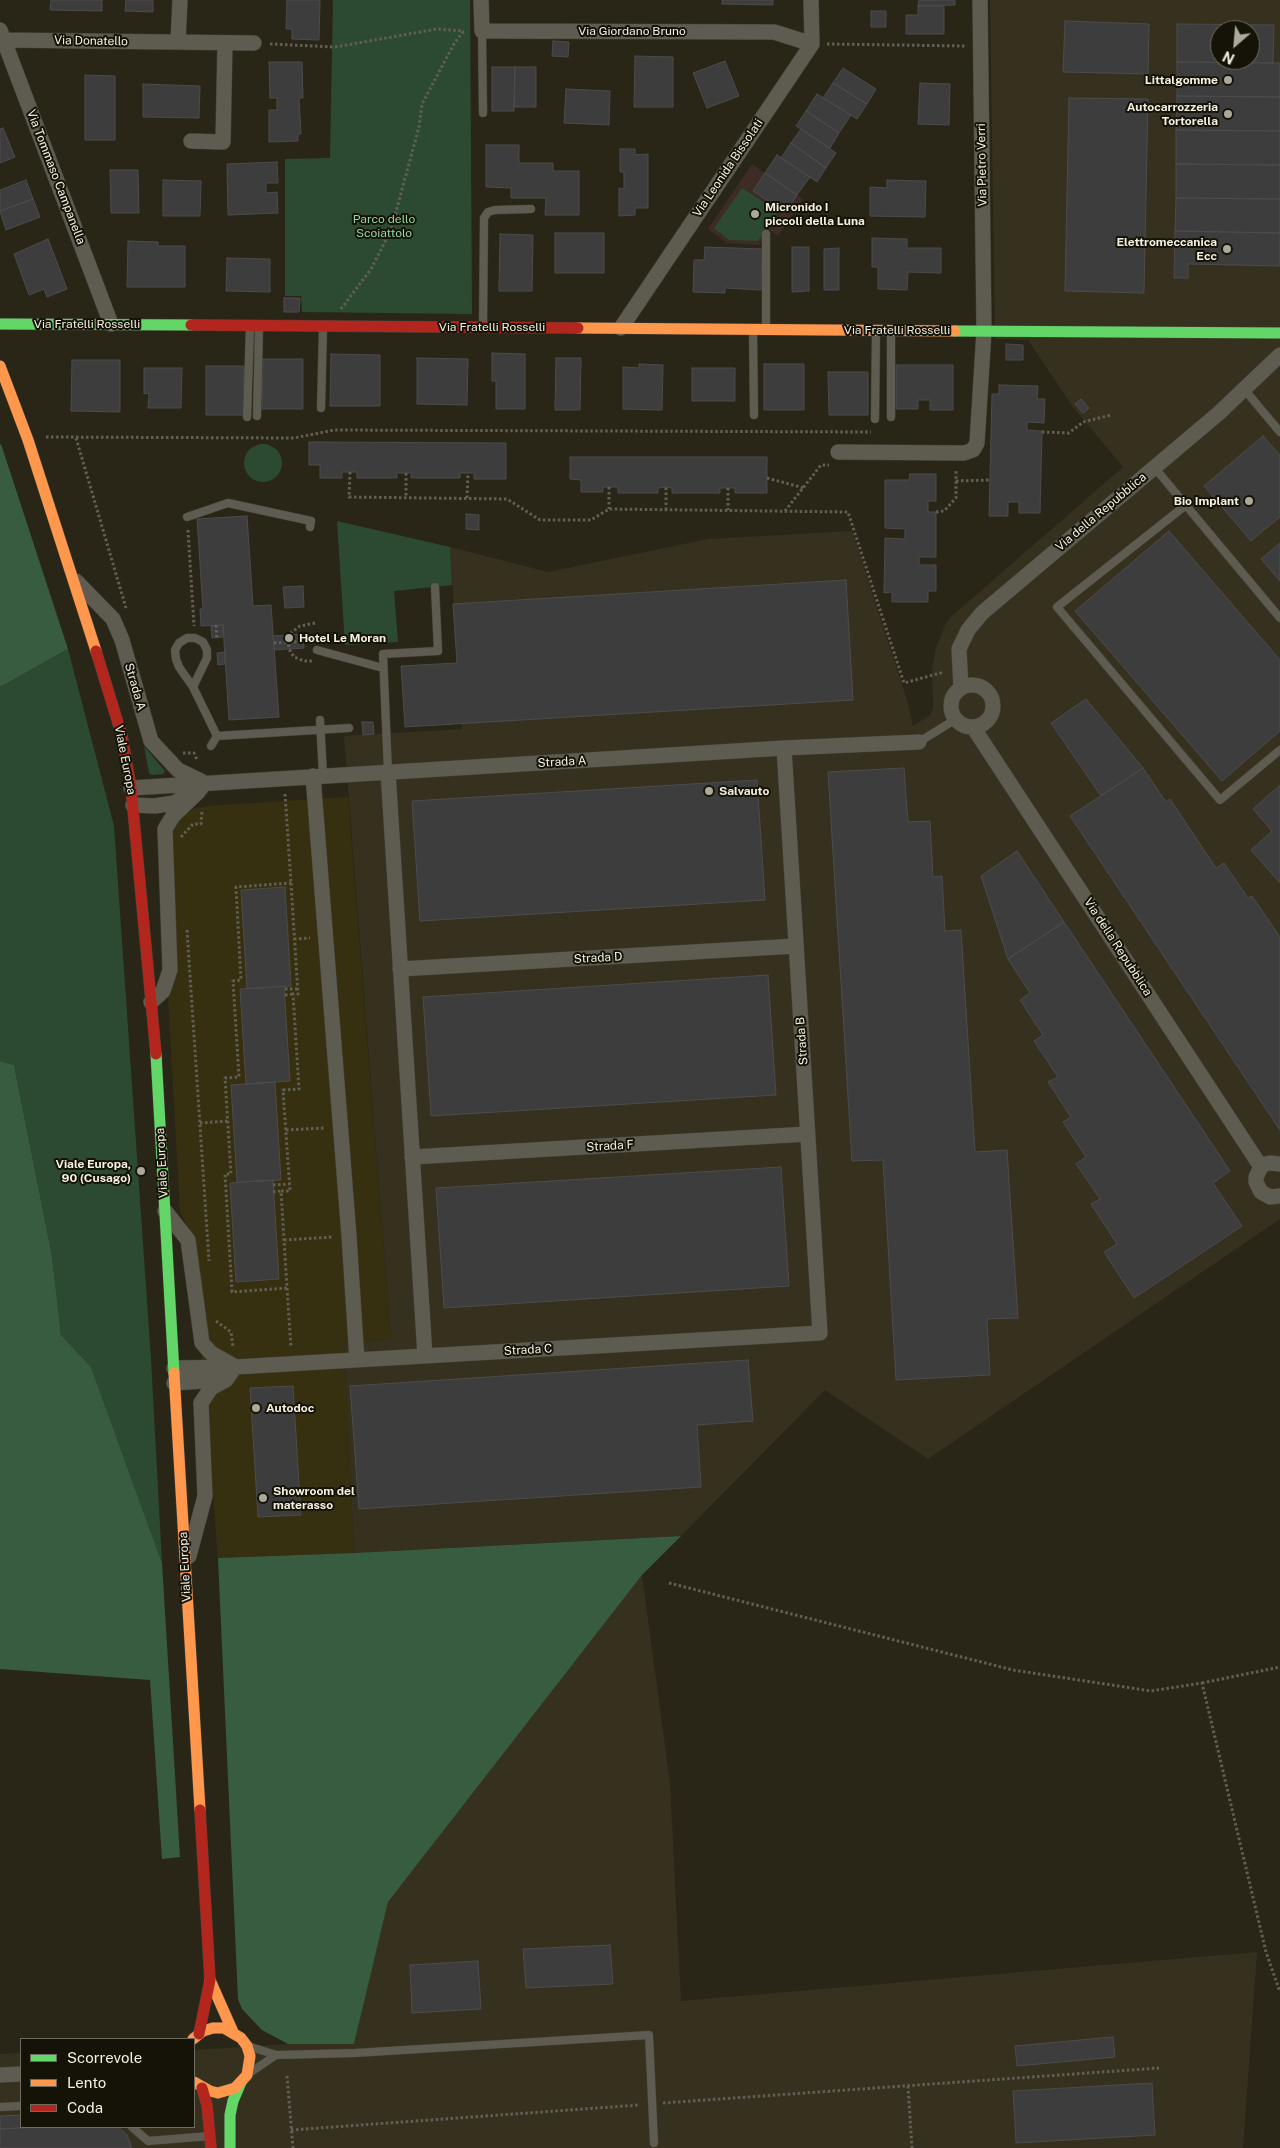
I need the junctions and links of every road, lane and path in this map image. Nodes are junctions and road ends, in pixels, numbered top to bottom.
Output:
1 (180, 0) edge
2 (481, 0) edge
3 (811, 0) edge
4 (980, 0) edge
5 (464, 31) junction
6 (482, 31) junction
7 (2, 35) edge
8 (178, 42) junction
9 (225, 43) junction
10 (254, 43) joint
11 (812, 44) junction
12 (981, 46) junction
13 (482, 113) dead end
14 (191, 142) dead end
15 (531, 209) dead end
16 (766, 234) dead end
17 (0, 324) edge
18 (111, 324) junction
19 (254, 325) junction
20 (326, 326) junction
21 (483, 327) junction
22 (620, 328) junction
23 (752, 329) junction
24 (766, 329) junction
25 (876, 330) junction
26 (891, 330) junction
27 (984, 331) junction
28 (1280, 333) edge
29 (1280, 354) edge
30 (0, 366) edge
31 (1244, 389) junction
32 (321, 408) dead end
33 (754, 415) dead end
34 (1111, 415) dead end
35 (257, 416) dead end
36 (247, 417) dead end
37 (891, 418) dead end
38 (875, 419) dead end
39 (872, 432) dead end
40 (1042, 432) dead end
41 (1280, 432) edge
42 (47, 438) dead end
43 (838, 452) dead end
44 (956, 463) dead end
45 (1154, 467) junction
46 (350, 472) dead end
47 (406, 473) dead end
48 (468, 473) dead end
49 (767, 478) dead end
50 (990, 480) dead end
51 (956, 481) junction
52 (609, 486) dead end
53 (666, 487) dead end
54 (728, 488) dead end
55 (804, 488) dead end
56 (406, 498) junction
57 (467, 498) junction
58 (1186, 505) junction
59 (609, 509) junction
60 (666, 510) junction
61 (728, 510) junction
62 (936, 512) dead end
63 (187, 516) joint
64 (310, 527) dead end
65 (74, 580) junction
66 (435, 587) dead end
67 (1280, 618) edge
68 (315, 623) dead end
69 (216, 625) dead end
70 (217, 637) dead end
71 (195, 638) junction
72 (288, 642) junction
73 (304, 642) dead end
74 (274, 643) dead end
75 (317, 650) dead end
76 (318, 661) dead end
77 (959, 667) junction
78 (384, 668) junction
79 (193, 687) junction
80 (961, 688) junction
81 (956, 719) junction
82 (320, 720) dead end
83 (973, 727) junction
84 (349, 728) dead end
85 (321, 730) junction
86 (217, 736) junction
87 (920, 742) joint
88 (211, 746) dead end
89 (784, 748) junction
90 (1280, 750) edge
91 (388, 772) junction
92 (318, 776) junction
93 (284, 778) junction
94 (205, 783) junction
95 (131, 788) junction
96 (133, 805) junction
97 (181, 837) dead end
98 (291, 883) junction
99 (187, 926) dead end
100 (796, 946) junction
101 (400, 969) junction
102 (284, 989) dead end
103 (297, 989) junction
104 (234, 992) junction
105 (240, 992) dead end
106 (293, 994) junction
107 (285, 995) dead end
108 (241, 997) dead end
109 (234, 998) junction
110 (151, 1002) junction
111 (228, 1121) junction
112 (200, 1123) junction
113 (341, 1127) junction
114 (286, 1130) junction
115 (808, 1134) junction
116 (412, 1157) junction
117 (1280, 1164) edge
118 (1261, 1167) junction
119 (289, 1184) junction
120 (273, 1185) dead end
121 (226, 1188) junction
122 (230, 1188) dead end
123 (281, 1191) junction
124 (273, 1192) dead end
125 (231, 1194) dead end
126 (226, 1195) junction
127 (1280, 1196) edge
128 (164, 1211) junction
129 (349, 1236) junction
130 (284, 1240) junction
131 (210, 1270) dead end
132 (287, 1288) junction
133 (213, 1318) dead end
134 (820, 1332) joint
135 (424, 1356) junction
136 (357, 1360) junction
137 (292, 1364) junction
138 (235, 1367) junction
139 (174, 1375) junction
140 (185, 1570) junction
141 (669, 1583) dead end
142 (1280, 1666) edge
143 (1202, 1684) junction
144 (210, 1980) junction
145 (1280, 1992) edge
146 (233, 2032) junction
147 (196, 2036) edge
148 (247, 2046) junction
149 (276, 2055) junction
150 (1159, 2068) dead end
151 (20, 2074) edge
152 (0, 2075) edge
153 (287, 2076) dead end
154 (244, 2079) junction
155 (198, 2085) edge
156 (908, 2086) junction
157 (652, 2104) junction
158 (20, 2106) edge
159 (0, 2107) edge
160 (133, 2128) edge
161 (291, 2130) junction
162 (210, 2142) edge
163 (654, 2143) dead end
164 (233, 2146) edge
165 (292, 2148) edge
166 (912, 2148) edge

1 - 8 street
2 - 6 street
3 - 11 street
4 - 12 street, Via Pietro Verri
5 - 6 path
5 - 10 path
5 - 20 path
6 - 11 street, Via Giordano Bruno
6 - 13 lane
7 - 8 street, Via Donatello
7 - 18 street, Via Tommaso Campanella
8 - 9 street, Via Donatello
9 - 10 street, Via Donatello
9 - 14 street
11 - 12 path
11 - 22 street, Via Leonida Bissolati
12 - 27 street, Via Pietro Verri
15 - 21 lane
16 - 24 lane
17 - 18 main road, Via Fratelli Rosselli
18 - 19 main road, Via Fratelli Rosselli
19 - 20 main road, Via Fratelli Rosselli
19 - 35 lane
19 - 36 lane
20 - 21 main road, Via Fratelli Rosselli
20 - 32 lane
21 - 22 main road, Via Fratelli Rosselli
22 - 23 main road, Via Fratelli Rosselli
23 - 24 main road, Via Fratelli Rosselli
23 - 33 lane
24 - 25 main road, Via Fratelli Rosselli
25 - 26 main road, Via Fratelli Rosselli
25 - 38 lane
26 - 27 main road, Via Fratelli Rosselli
26 - 37 lane
27 - 28 main road, Via Fratelli Rosselli
27 - 43 street
29 - 31 street, Via della Repubblica
30 - 65 main road, Viale Europa
31 - 41 lane
31 - 45 street, Via della Repubblica
34 - 40 path
39 - 42 path
44 - 51 path
45 - 58 lane
45 - 77 street, Via della Repubblica
46 - 56 path
47 - 56 path
48 - 57 path
49 - 55 path
50 - 51 path
51 - 62 path
52 - 59 path
53 - 60 path
54 - 61 path
56 - 57 path
57 - 59 path
58 - 67 lane
58 - 90 lane
59 - 60 path
60 - 61 path
61 - 77 path
63 - 64 lane
63 - 71 path
65 - 94 street, Strada A
65 - 95 main road, Viale Europa
66 - 78 lane
68 - 72 path
69 - 70 path
71 - 79 lane
71 - 79 lane
72 - 73 path
72 - 74 path
72 - 76 path
75 - 78 lane
77 - 80 street, Via della Repubblica
78 - 91 lane
79 - 86 lane
80 - 81 street
80 - 83 street
81 - 83 street
81 - 87 lane
82 - 85 lane
83 - 118 street, Via della Repubblica
84 - 85 lane
85 - 86 lane
85 - 92 lane
86 - 88 lane
87 - 89 street, Strada A
89 - 91 street, Strada A
89 - 100 street, Strada B
91 - 92 street, Strada A
91 - 101 street
92 - 93 street, Strada A
92 - 113 street
93 - 94 street, Strada A
93 - 98 path
94 - 95 street, Strada A
94 - 96 street, Strada A
94 - 97 path
94 - 110 street
95 - 96 main road, Viale Europa
96 - 110 main road, Viale Europa
98 - 103 path
98 - 104 path
99 - 112 path
100 - 101 street, Strada D
100 - 115 street, Strada B
101 - 116 street
102 - 103 path
103 - 106 path
104 - 105 path
104 - 109 path
106 - 107 path
106 - 114 path
108 - 109 path
109 - 111 path
110 - 128 main road, Viale Europa
111 - 112 path
111 - 121 path
112 - 131 path
113 - 114 path
113 - 129 street
114 - 119 path
115 - 116 street, Strada F
115 - 134 street, Strada B
116 - 135 street
117 - 118 street
118 - 127 street
119 - 120 path
119 - 123 path
121 - 122 path
121 - 126 path
123 - 124 path
123 - 130 path
125 - 126 path
126 - 132 path
128 - 138 street
128 - 139 main road, Viale Europa
129 - 130 path
129 - 136 street
130 - 132 path
132 - 137 path
133 - 138 path
134 - 135 street, Strada C
135 - 136 street, Strada C
136 - 137 street, Strada C
137 - 138 street, Strada C
138 - 139 street, Strada C
138 - 140 street
139 - 140 main road, Viale Europa
140 - 144 main road, Viale Europa
141 - 143 path
142 - 143 path
143 - 145 path
144 - 146 main road, Viale Europa
144 - 147 main road, Viale Europa
146 - 147 main road
146 - 148 main road
148 - 149 lane
148 - 154 main road
149 - 154 lane
149 - 157 lane
150 - 156 path
151 - 152 street
153 - 161 path
154 - 155 main road
154 - 164 main road
155 - 162 main road
156 - 157 path
156 - 166 path
157 - 161 path
157 - 163 lane
158 - 159 lane
160 - 162 lane
161 - 165 path

